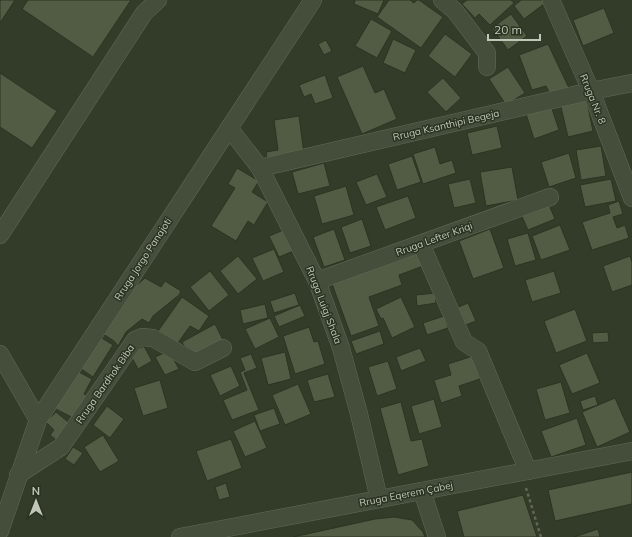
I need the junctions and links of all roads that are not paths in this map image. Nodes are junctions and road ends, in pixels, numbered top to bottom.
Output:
1 (158, 0) edge
2 (313, 0) edge
3 (442, 0) edge
4 (551, 0) edge
5 (487, 67) dead end
6 (632, 83) edge
7 (590, 91) junction
8 (229, 128) junction
9 (260, 168) junction
10 (550, 197) dead end
11 (632, 198) edge
12 (0, 235) edge
13 (421, 244) junction
14 (317, 281) junction
15 (223, 348) dead end
16 (0, 354) edge
17 (38, 420) junction
18 (632, 452) edge
19 (528, 471) junction
20 (18, 475) junction
21 (422, 491) junction
22 (380, 499) junction
23 (250, 530) edge
24 (0, 531) edge
25 (180, 537) edge
26 (437, 537) edge

1 - 12 street
2 - 8 street, Rruga Jorgo Panajoti
3 - 5 street
4 - 7 street, Rruga Nr. 8
6 - 7 street, Rruga Ksanthipi Begeja
7 - 9 street, Rruga Ksanthipi Begeja
7 - 11 street, Rruga Nr. 8
8 - 9 street, Rruga Luigj Shala
8 - 17 street, Rruga Jorgo Panajoti
9 - 14 street, Rruga Luigj Shala
10 - 13 street, Rruga Lefter Kriqi
13 - 14 street, Rruga Lefter Kriqi
13 - 19 street
14 - 22 street, Rruga Luigj Shala
15 - 20 street, Rruga Bardhok Biba
16 - 17 street
17 - 20 street, Rruga Jorgo Panajoti
18 - 19 street, Rruga Eqerem Çabej
19 - 21 street, Rruga Eqerem Çabej
20 - 24 street, Rruga Jorgo Panajoti
21 - 22 street, Rruga Eqerem Çabej
21 - 26 street
22 - 23 street, Rruga Eqerem Çabej
23 - 25 street, Rruga Eqerem Çabej

